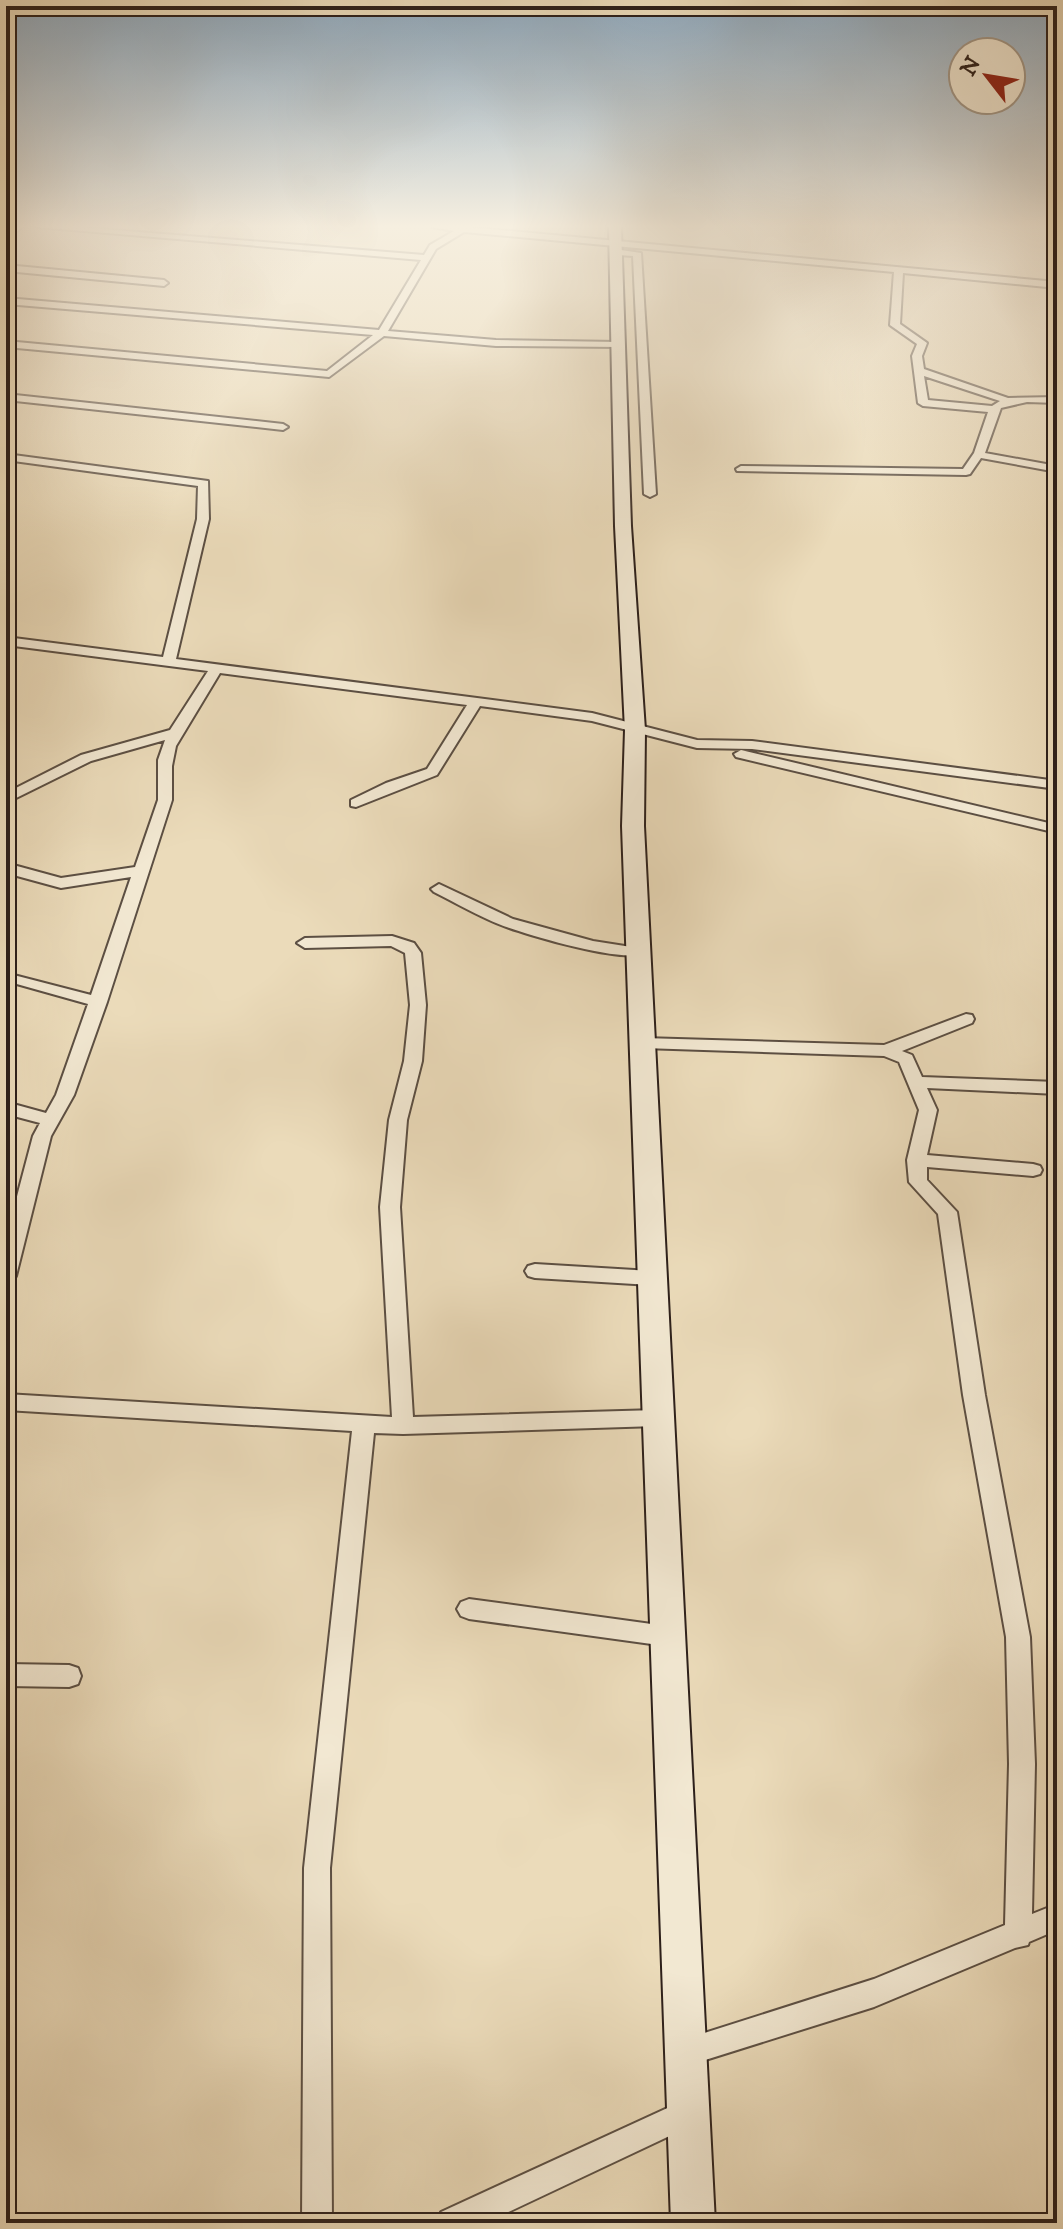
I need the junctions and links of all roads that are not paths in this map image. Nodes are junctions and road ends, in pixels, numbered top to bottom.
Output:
1 (359, 331) edge
2 (618, 331) edge
3 (641, 331) edge
4 (904, 331) edge
5 (382, 333) junction
6 (6, 344) edge
7 (618, 345) junction
8 (920, 371) junction
9 (6, 397) edge
10 (1004, 399) junction
11 (1057, 400) edge
12 (991, 409) junction
13 (283, 427) dead end
14 (980, 455) junction
15 (6, 457) edge
16 (741, 469) dead end
17 (1057, 469) edge
18 (650, 494) dead end
19 (6, 641) edge
20 (169, 661) junction
21 (217, 667) junction
22 (477, 700) junction
23 (635, 730) junction
24 (172, 734) junction
25 (697, 744) junction
26 (1056, 784) edge
27 (6, 799) edge
28 (356, 803) dead end
29 (1057, 803) edge
30 (1057, 829) edge
31 (6, 868) edge
32 (140, 871) junction
33 (439, 889) dead end
34 (305, 943) dead end
35 (638, 952) junction
36 (10, 977) dead end
37 (99, 1002) junction
38 (966, 1019) dead end
39 (643, 1043) junction
40 (886, 1051) junction
41 (916, 1082) junction
42 (1057, 1088) edge
43 (6, 1108) edge
44 (51, 1120) junction
45 (916, 1160) junction
46 (1033, 1170) dead end
47 (11, 1234) edge
48 (535, 1271) dead end
49 (6, 1276) edge
50 (651, 1278) junction
51 (6, 1402) edge
52 (657, 1418) junction
53 (364, 1422) junction
54 (403, 1426) junction
55 (469, 1609) dead end
56 (666, 1636) junction
57 (6, 1675) edge
58 (69, 1676) dead end
59 (1057, 1917) edge
60 (1018, 1936) junction
61 (683, 2053) junction
62 (689, 2112) junction
63 (317, 2223) edge
64 (452, 2223) edge
65 (693, 2223) edge

1 - 5 street
2 - 7 street
3 - 18 street
4 - 8 street
5 - 6 street
5 - 7 street
7 - 23 street
8 - 10 street
8 - 12 street
9 - 13 street
10 - 11 street
10 - 12 street
12 - 14 street
14 - 16 street
14 - 17 street
15 - 20 street
19 - 20 street
20 - 21 street
21 - 22 street
21 - 24 street
22 - 23 street
22 - 28 street
23 - 25 street
23 - 35 street
24 - 27 street
24 - 32 street
25 - 26 street
25 - 30 street
26 - 29 street
31 - 32 street
32 - 37 street
33 - 35 street
34 - 54 street
35 - 39 street
36 - 37 street
37 - 44 street
38 - 40 street
39 - 40 street
39 - 50 street
40 - 41 street
41 - 42 street
41 - 45 street
43 - 44 street
44 - 47 street
45 - 46 street
45 - 60 street
47 - 49 street
48 - 50 street
50 - 52 street
51 - 53 street
52 - 54 street
52 - 56 street
53 - 54 street
53 - 63 street
55 - 56 street
56 - 61 street
57 - 58 street
59 - 60 street
60 - 61 street
61 - 62 street
62 - 64 street
62 - 65 street

